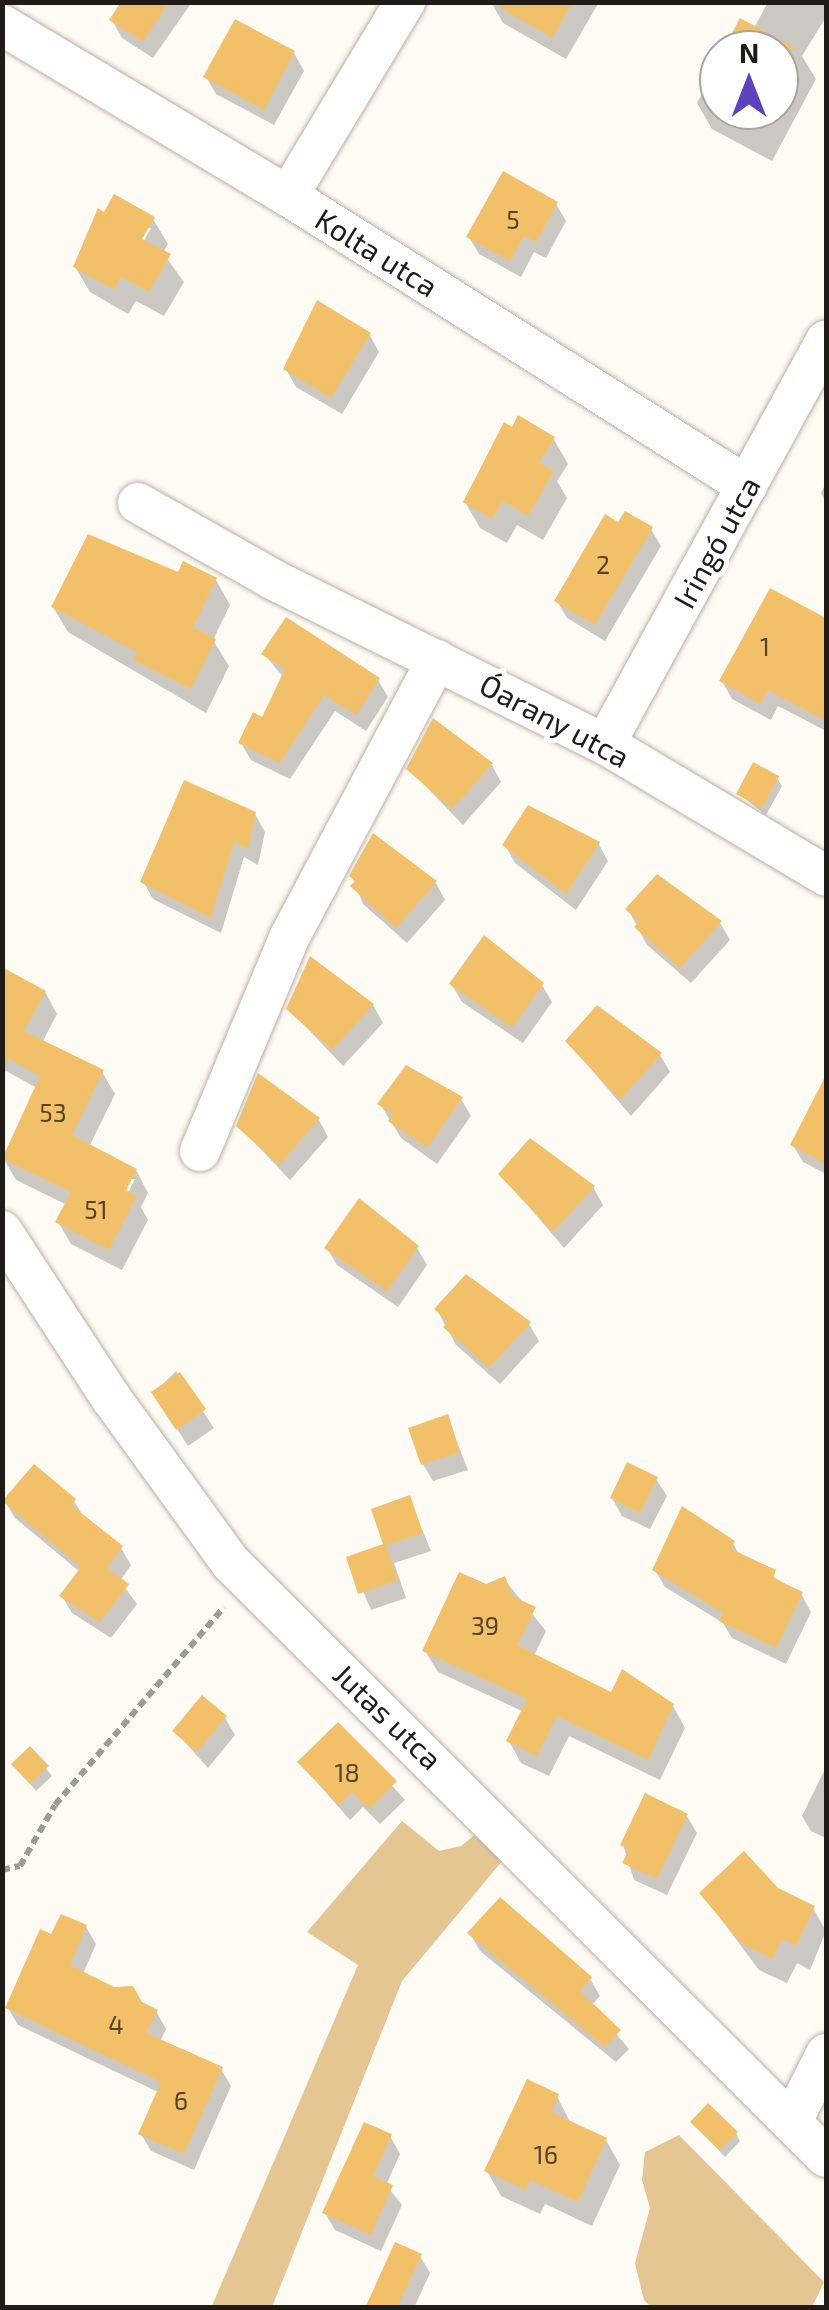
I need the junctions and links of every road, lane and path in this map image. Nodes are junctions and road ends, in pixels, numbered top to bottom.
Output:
1 (405, 2) edge
2 (2, 25) edge
3 (288, 196) junction
4 (826, 340) edge
5 (748, 486) junction
6 (138, 503) dead end
7 (437, 660) junction
8 (605, 744) junction
9 (826, 876) edge
10 (200, 1151) dead end
11 (2, 1231) edge
12 (248, 1579) junction
13 (2, 1870) edge
14 (826, 2054) edge
15 (792, 2121) junction
16 (826, 2157) edge

1 - 3 street
2 - 3 street, Kolta utca
3 - 5 street, Kolta utca
4 - 5 street, Iringó utca
5 - 8 street, Iringó utca
6 - 7 street, Óarany utca
7 - 8 street, Óarany utca
7 - 10 street
8 - 9 street, Óarany utca
11 - 12 street, Jutas utca
12 - 13 path
12 - 15 street, Jutas utca
14 - 15 street
15 - 16 street, Jutas utca

